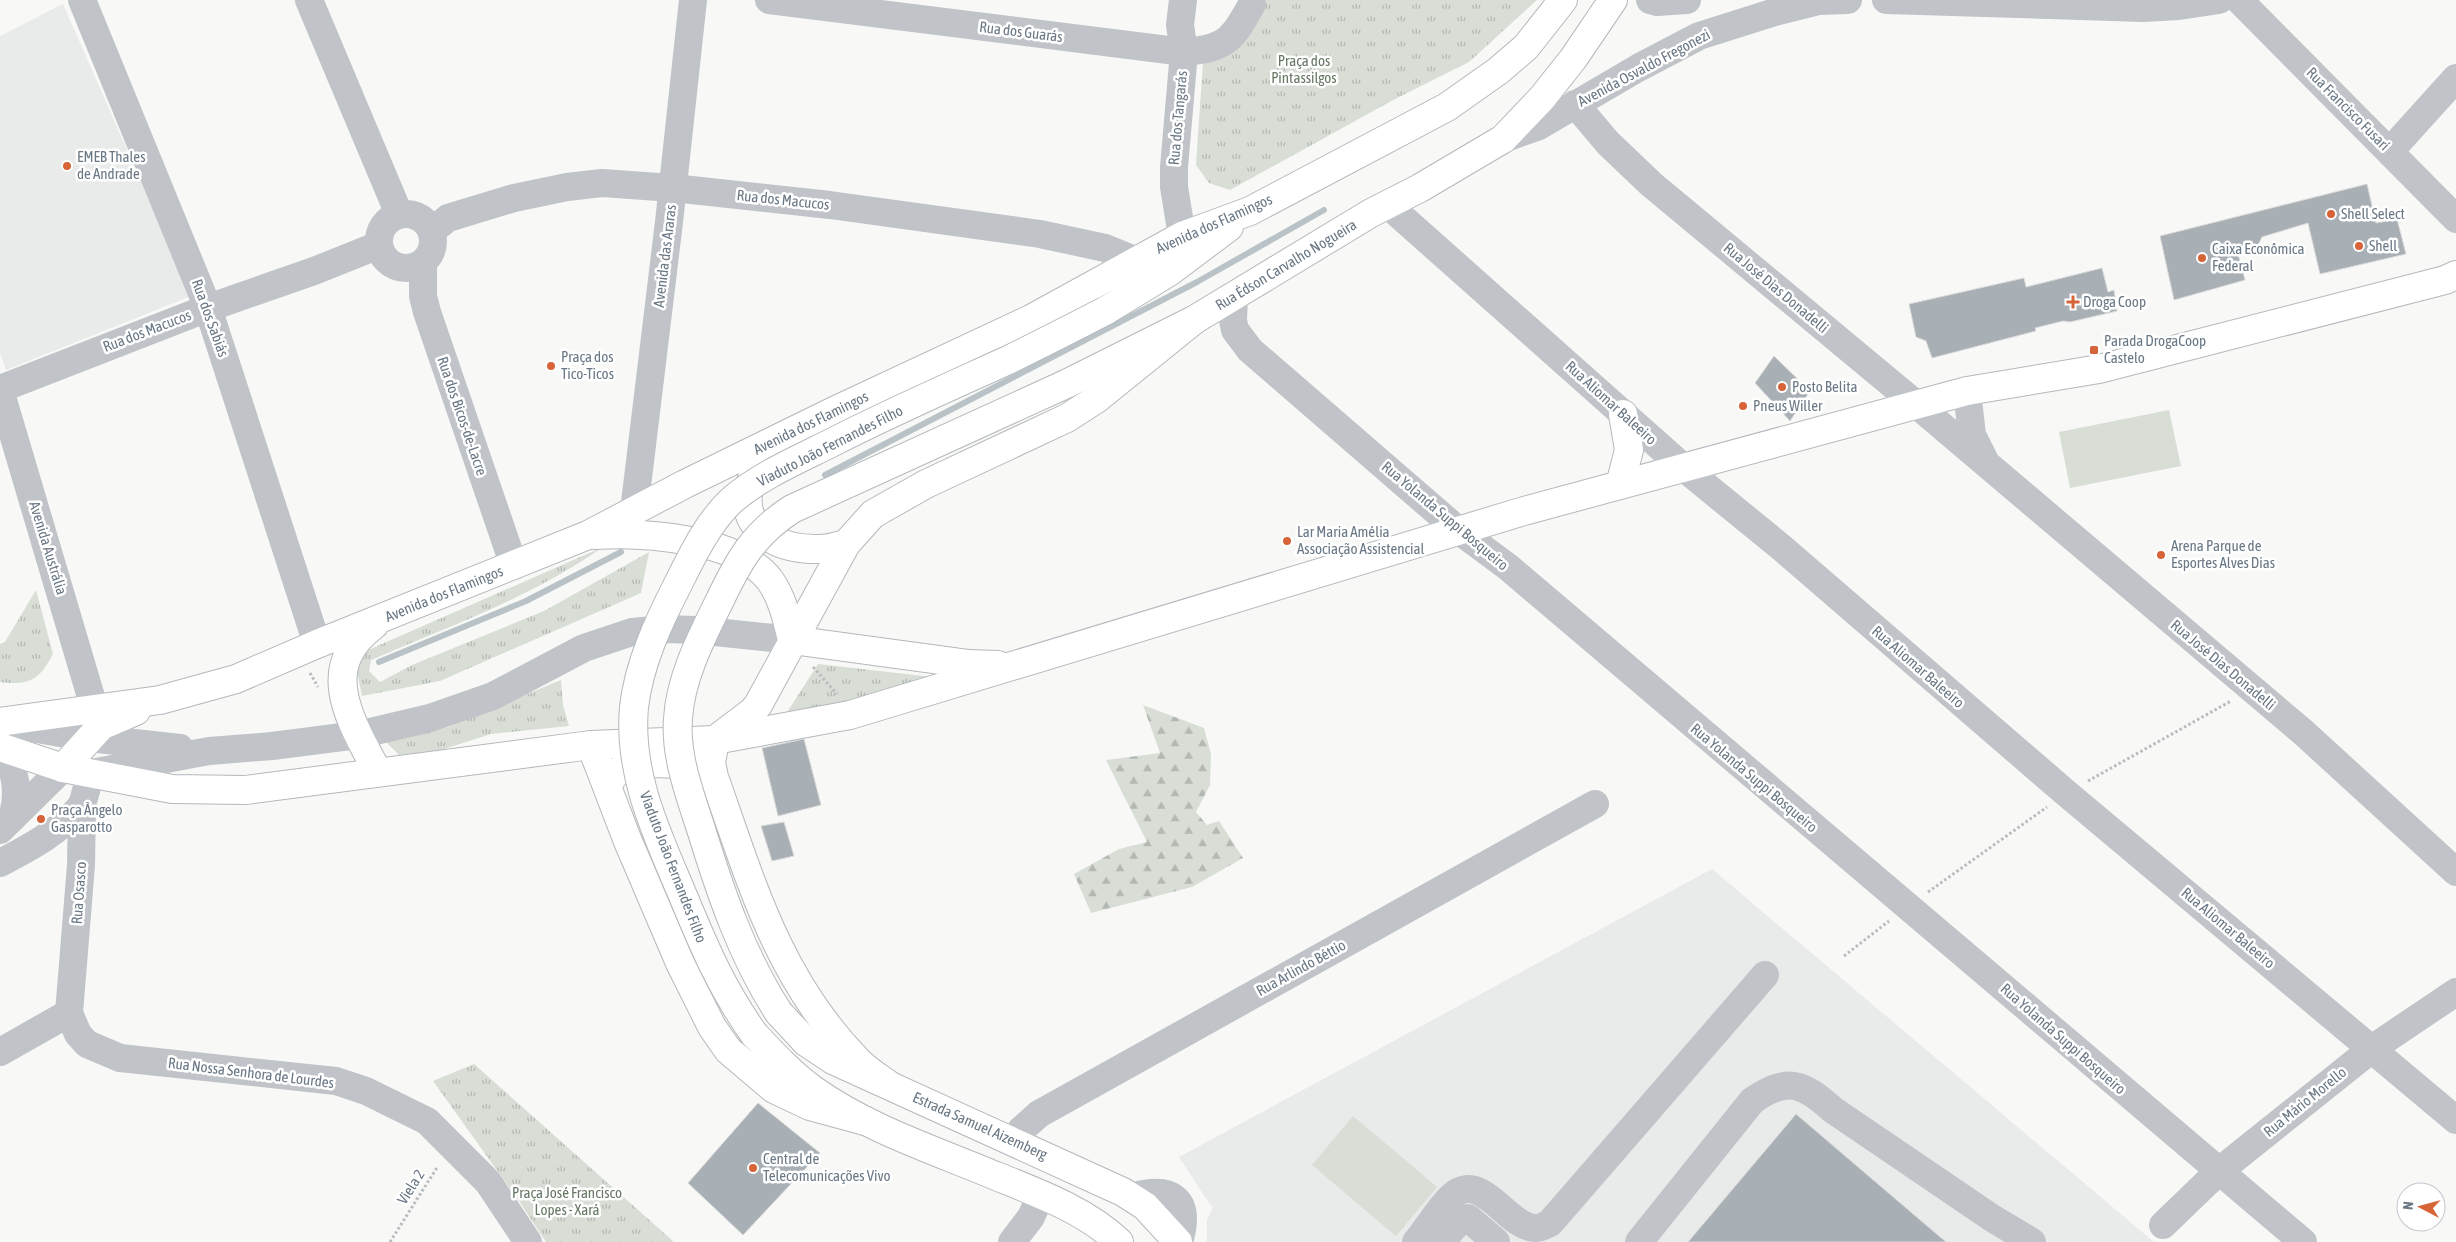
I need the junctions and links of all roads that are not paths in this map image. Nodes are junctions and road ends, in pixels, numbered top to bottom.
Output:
1 (82, 0) edge
2 (309, 0) edge
3 (693, 0) edge
4 (769, 0) edge
5 (1183, 0) edge
6 (1563, 0) edge
7 (1613, 0) edge
8 (1650, 0) edge
9 (1687, 0) edge
10 (1848, 0) edge
11 (1886, 0) edge
12 (2219, 0) edge
13 (2239, 0) edge
14 (1252, 4) dead end
15 (1184, 52) junction
16 (2456, 78) edge
17 (1575, 104) junction
18 (1503, 139) junction
19 (2390, 151) junction
20 (673, 188) junction
21 (1388, 205) junction
22 (1250, 211) junction
23 (399, 214) junction
24 (2456, 219) edge
25 (432, 231) junction
26 (1182, 236) junction
27 (379, 245) junction
28 (1137, 261) junction
29 (423, 263) junction
30 (2456, 275) edge
31 (1234, 297) junction
32 (208, 308) junction
33 (1194, 320) junction
34 (0, 389) edge
35 (1967, 391) junction
36 (1917, 405) junction
37 (1623, 414) junction
38 (777, 439) junction
39 (1986, 463) junction
40 (1684, 468) junction
41 (1620, 485) junction
42 (634, 511) junction
43 (1458, 530) junction
44 (588, 535) junction
45 (846, 544) junction
46 (514, 566) junction
47 (381, 619) junction
48 (792, 640) junction
49 (311, 655) junction
50 (1017, 666) junction
51 (160, 700) junction
52 (94, 707) junction
53 (1, 735) edge
54 (358, 735) junction
55 (88, 738) junction
56 (715, 740) junction
57 (591, 745) junction
58 (209, 751) junction
59 (63, 768) junction
60 (377, 771) junction
61 (90, 773) junction
62 (714, 777) junction
63 (607, 784) junction
64 (1595, 804) dead end
65 (82, 805) junction
66 (6, 824) edge
67 (0, 863) edge
68 (2456, 872) edge
69 (1765, 975) dead end
70 (2456, 992) edge
71 (779, 1012) joint
72 (69, 1013) junction
73 (2373, 1048) junction
74 (0, 1052) edge
75 (889, 1085) junction
76 (2456, 1120) edge
77 (865, 1121) junction
78 (1015, 1141) junction
79 (2218, 1172) junction
80 (1041, 1195) junction
81 (2163, 1225) dead end
82 (528, 1242) edge
83 (1012, 1242) edge
84 (1119, 1242) edge
85 (1179, 1242) edge
86 (1416, 1242) edge
87 (1441, 1242) edge
88 (1496, 1242) edge
89 (1639, 1242) edge
90 (2032, 1242) edge
91 (2303, 1242) edge

1 - 32 street, Rua dos Sabiás
2 - 23 street
3 - 20 street, Avenida das Araras
4 - 15 street, Rua dos Guarás
5 - 15 street, Rua dos Tangarás
6 - 22 main road, Avenida dos Flamingos
7 - 18 main road, Rua Édson Carvalho Nogueira
8 - 9 street
10 - 17 street, Avenida Osvaldo Fregonezi
11 - 12 street
13 - 19 street, Rua Francisco Fusari
14 - 15 street, Rua dos Guarás
15 - 26 street, Rua dos Tangarás
16 - 19 street
17 - 18 street, Avenida Osvaldo Fregonezi
17 - 36 street, Rua José Dias Donadelli
18 - 21 main road, Rua Édson Carvalho Nogueira
19 - 24 street, Rua Francisco Fusari
20 - 25 street, Rua dos Macucos
20 - 28 street, Rua dos Macucos
20 - 42 street, Avenida das Araras
21 - 31 main road, Rua Édson Carvalho Nogueira
21 - 37 street, Rua Aliomar Baleeiro
22 - 26 main road, Avenida dos Flamingos
22 - 77 main road, Viaduto João Fernandes Filho, bridge
23 - 25 street
23 - 27 street
25 - 29 street
26 - 28 main road, Avenida dos Flamingos
27 - 29 street
27 - 32 street, Rua dos Macucos
28 - 38 main road, Avenida dos Flamingos
29 - 46 street, Rua dos Bicos-de-Lacre
30 - 35 main road
31 - 33 main road, Rua Édson Carvalho Nogueira
31 - 43 street, Rua Yolanda Suppi Bosqueiro
32 - 34 street, Rua dos Macucos
32 - 49 street, Rua dos Sabiás
33 - 45 main road
33 - 71 main road, Rua Édson Carvalho Nogueira, bridge
34 - 52 street, Avenida Austrália
35 - 36 main road
35 - 39 street, Rua José Dias Donadelli
36 - 39 street, Rua José Dias Donadelli
36 - 40 main road
37 - 40 street, Rua Aliomar Baleeiro
37 - 41 main road
38 - 42 main road, Avenida dos Flamingos
38 - 45 main road
39 - 68 street, Rua José Dias Donadelli
40 - 41 main road
40 - 73 street, Rua Aliomar Baleeiro
41 - 43 main road
42 - 44 main road, Avenida dos Flamingos
43 - 50 main road
43 - 79 street, Rua Yolanda Suppi Bosqueiro
44 - 46 main road, Avenida dos Flamingos
44 - 48 main road
45 - 48 main road
46 - 47 main road, Avenida dos Flamingos
47 - 49 main road, Avenida dos Flamingos
47 - 54 main road
48 - 50 main road
48 - 54 street
48 - 56 main road
49 - 51 main road, Avenida dos Flamingos
50 - 56 main road
51 - 52 main road, Avenida dos Flamingos
51 - 55 main road
52 - 53 main road, Avenida dos Flamingos
53 - 55 street
53 - 59 main road
53 - 66 street
54 - 58 street
54 - 60 main road
55 - 58 street
55 - 59 main road
56 - 57 main road
56 - 62 main road
57 - 60 main road
57 - 63 main road
58 - 61 street
59 - 61 main road
59 - 66 street
60 - 61 main road
61 - 65 street, Rua Osasco
62 - 63 main road
62 - 75 main road
63 - 77 main road
64 - 78 street, Rua Arlindo Béttio
65 - 67 street
65 - 72 street, Rua Osasco
69 - 86 street
70 - 73 street, Rua Mário Morello
71 - 75 main road, Estrada Samuel Aizemberg
72 - 74 street
72 - 82 street, Rua Nossa Senhora de Lourdes
73 - 76 street, Rua Aliomar Baleeiro
73 - 79 street, Rua Mário Morello
75 - 78 main road, Estrada Samuel Aizemberg
77 - 80 main road
78 - 85 main road, Estrada Samuel Aizemberg
79 - 81 street, Rua Mário Morello
79 - 91 street, Rua Yolanda Suppi Bosqueiro
80 - 83 street
80 - 84 main road
87 - 88 street
89 - 90 street

